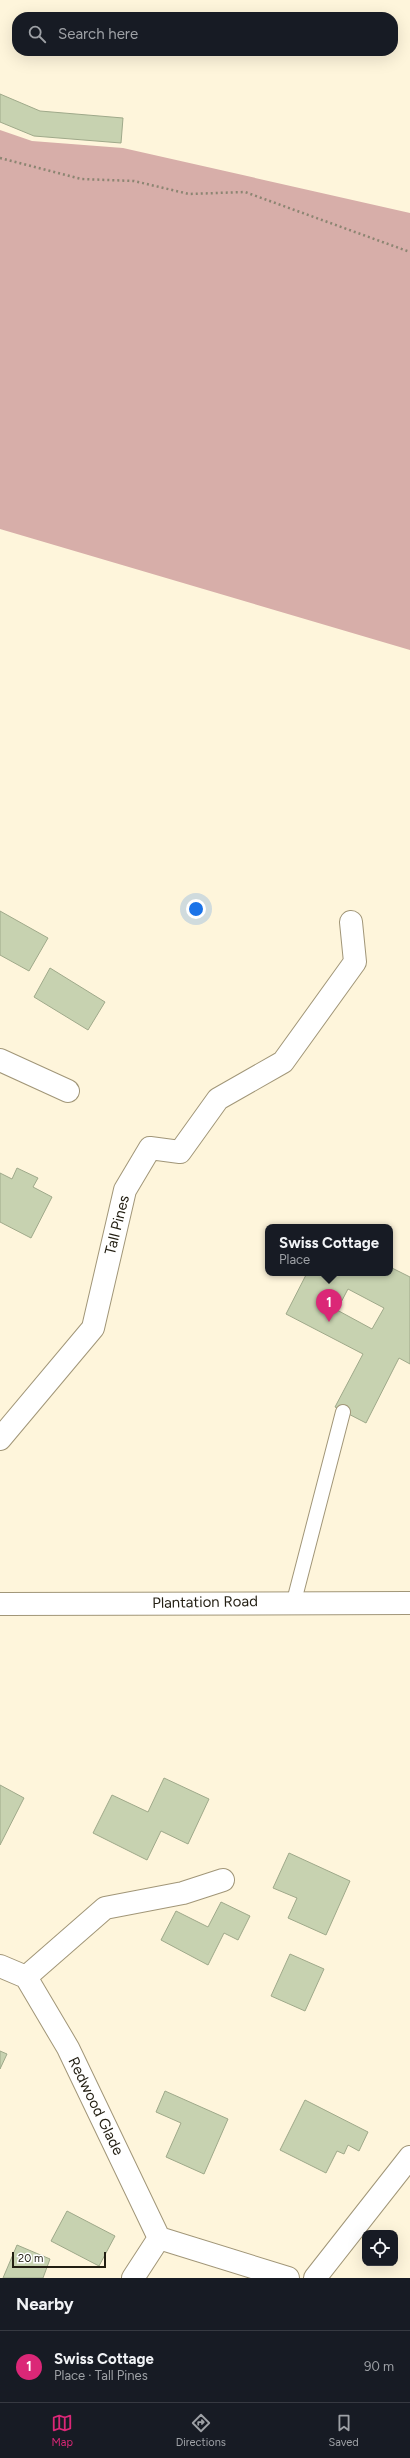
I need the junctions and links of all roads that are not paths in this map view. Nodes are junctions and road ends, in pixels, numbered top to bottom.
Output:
1 (351, 922) dead end
2 (0, 1060) edge
3 (68, 1091) dead end
4 (343, 1412) dead end
5 (0, 1439) edge
6 (294, 1601) junction
7 (410, 1603) edge
8 (0, 1604) edge
9 (224, 1880) dead end
10 (0, 1966) edge
11 (26, 1978) junction
12 (410, 2156) edge
13 (159, 2238) junction
14 (133, 2278) edge
15 (288, 2278) edge
16 (315, 2278) edge

1 - 5 street, Tall Pines
2 - 3 street
4 - 6 lane
6 - 7 street, Plantation Road
6 - 8 street, Plantation Road
9 - 11 street
10 - 11 street
11 - 13 street, Redwood Glade
12 - 16 street
13 - 14 street
13 - 15 street

